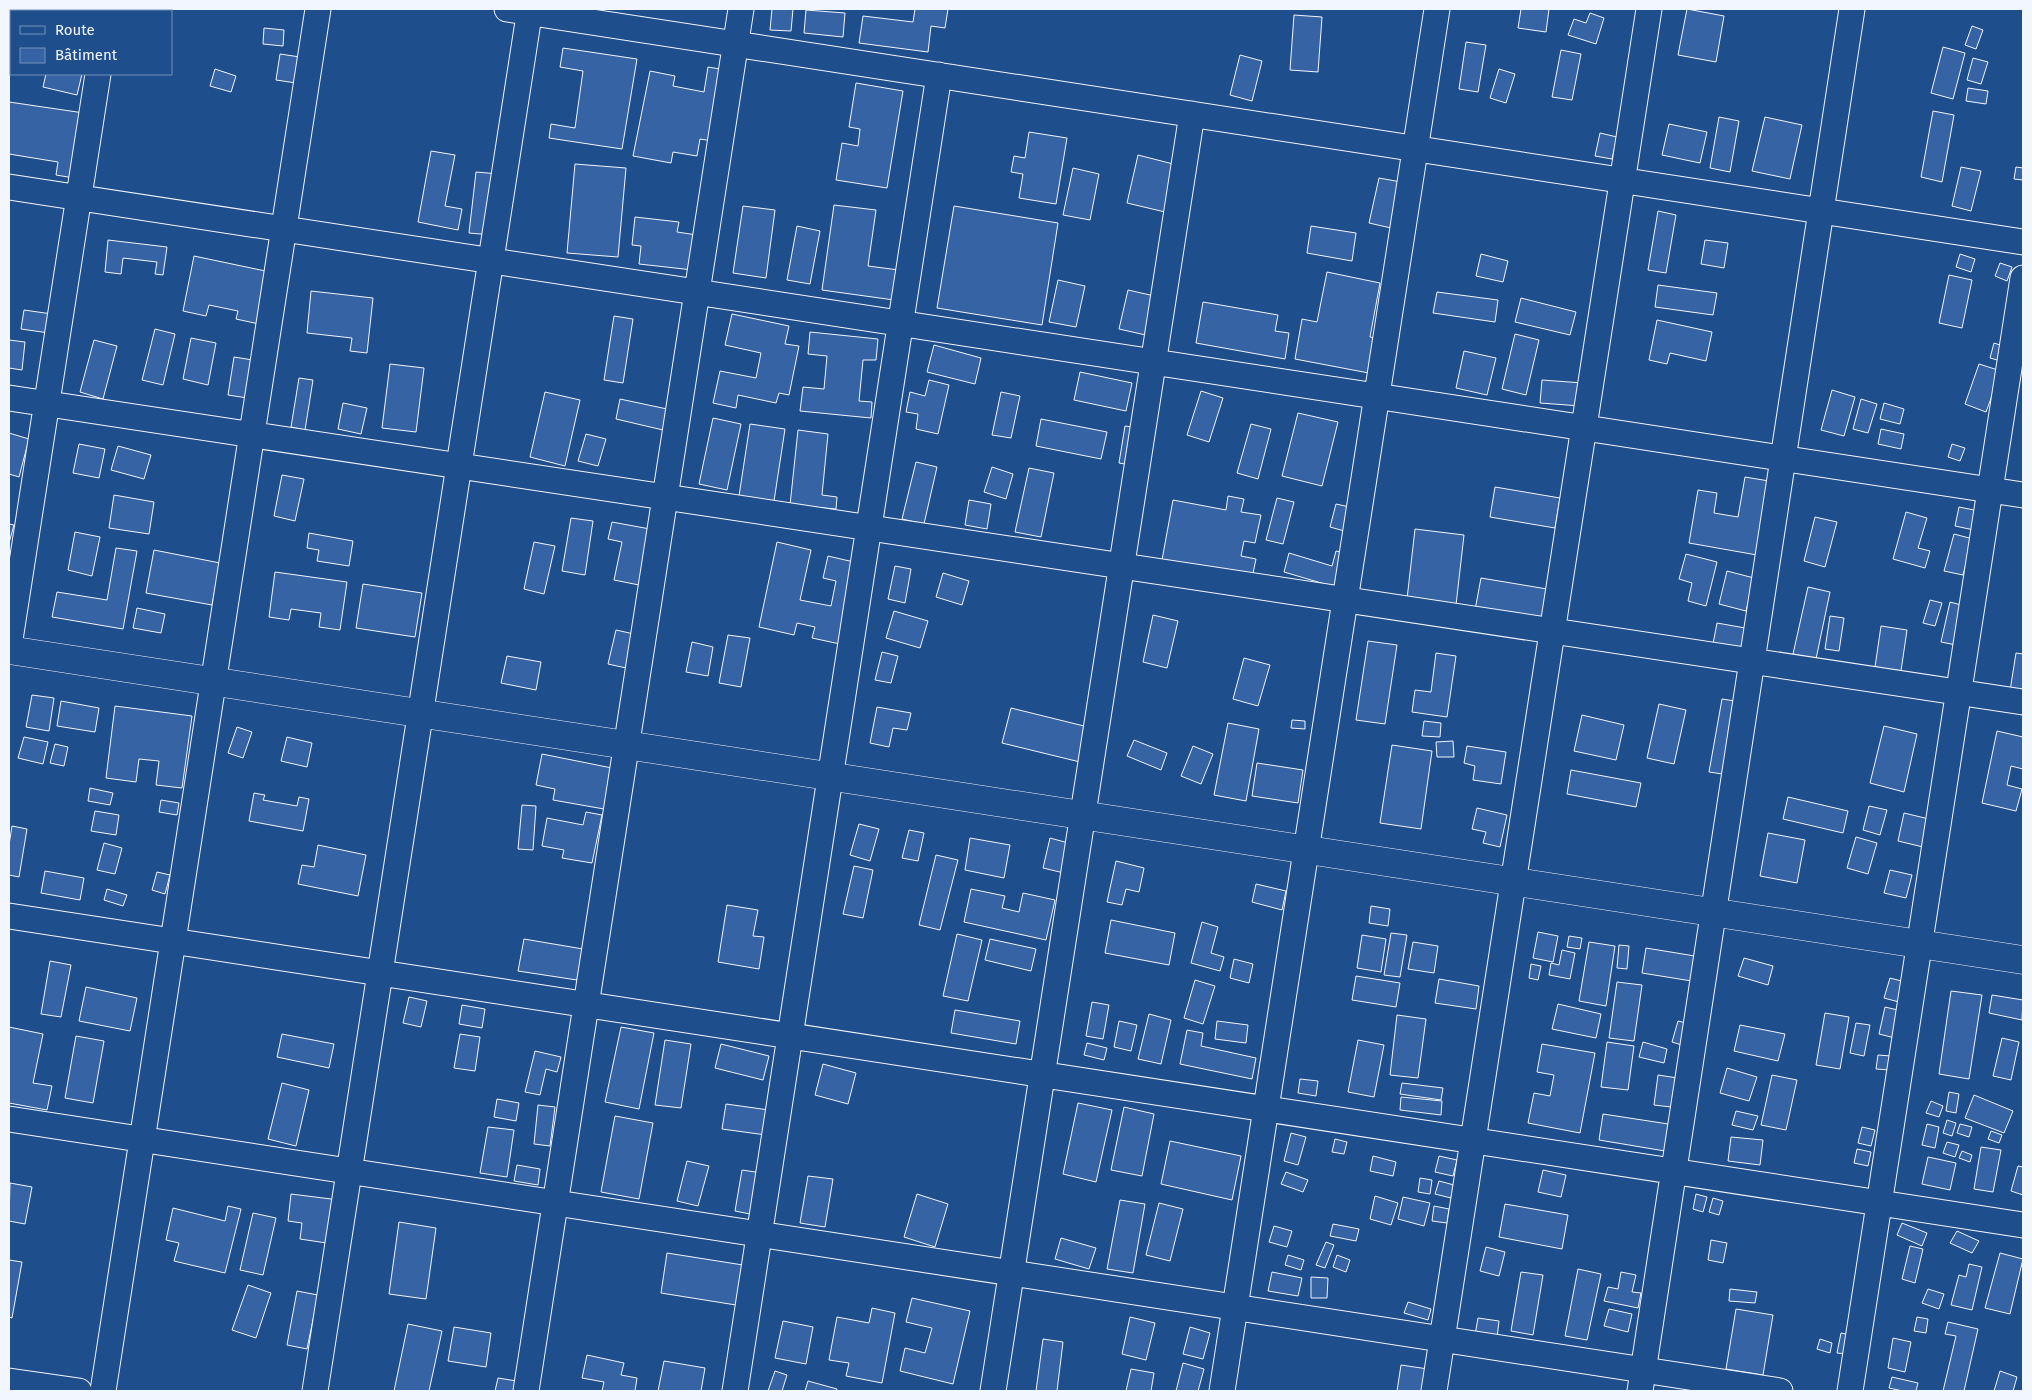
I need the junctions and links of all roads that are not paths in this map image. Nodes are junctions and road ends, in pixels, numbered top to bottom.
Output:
1 (318, 9) edge
2 (741, 9) edge
3 (1437, 9) edge
4 (1649, 9) edge
5 (1852, 9) edge
6 (522, 10) edge
7 (735, 44) junction
8 (98, 75) edge
9 (939, 75) junction
10 (1192, 114) junction
11 (1415, 148) junction
12 (1622, 180) junction
13 (9, 187) edge
14 (78, 196) junction
15 (1821, 210) junction
16 (284, 228) junction
17 (2023, 242) edge
18 (491, 260) junction
19 (2023, 278) edge
20 (697, 291) junction
21 (901, 323) junction
22 (1154, 361) junction
23 (1377, 396) junction
24 (9, 398) edge
25 (46, 403) junction
26 (1584, 428) junction
27 (252, 434) junction
28 (1783, 458) junction
29 (459, 465) junction
30 (1991, 490) junction
31 (2023, 495) edge
32 (665, 497) junction
33 (869, 527) junction
34 (1122, 566) junction
35 (1345, 600) junction
36 (1552, 631) junction
37 (9, 646) edge
38 (9, 650) edge
39 (1753, 661) junction
40 (214, 682) junction
41 (1959, 692) junction
42 (2023, 702) edge
43 (421, 714) junction
44 (626, 745) junction
45 (830, 776) junction
46 (1083, 815) junction
47 (1306, 850) junction
48 (1513, 881) junction
49 (1714, 912) junction
50 (9, 916) edge
51 (173, 941) junction
52 (1920, 944) junction
53 (2023, 960) edge
54 (380, 974) junction
55 (586, 1005) junction
56 (790, 1036) junction
57 (1042, 1075) junction
58 (1266, 1109) junction
59 (9, 1119) edge
60 (142, 1140) junction
61 (1473, 1141) junction
62 (349, 1172) junction
63 (1674, 1172) junction
64 (555, 1203) junction
65 (1880, 1203) junction
66 (2023, 1226) edge
67 (759, 1235) junction
68 (1011, 1273) junction
69 (1235, 1308) junction
70 (1442, 1339) junction
71 (9, 1381) edge
72 (1641, 1381) edge
73 (79, 1391) edge
74 (103, 1391) edge
75 (315, 1391) edge
76 (526, 1391) edge
77 (735, 1391) edge
78 (993, 1391) edge
79 (1222, 1391) edge
80 (1434, 1391) edge
81 (1780, 1391) edge
82 (1850, 1391) edge

1 - 16 street
2 - 7 street
3 - 11 street
4 - 12 street
5 - 15 street
6 - 7 street
6 - 18 street
7 - 9 street
7 - 20 street
8 - 14 street
9 - 10 street
9 - 21 street
10 - 11 street
10 - 22 street
11 - 12 street
11 - 23 street
12 - 15 street
12 - 26 street
13 - 14 street
14 - 16 street
14 - 25 street
15 - 17 street
15 - 28 street
16 - 18 street
16 - 27 street
18 - 20 street
18 - 29 street
19 - 30 street
20 - 21 street
20 - 32 street
21 - 22 street
21 - 33 street
22 - 23 street
22 - 34 street
23 - 26 street
23 - 35 street
24 - 25 street
25 - 27 street
25 - 37 street
26 - 28 street
26 - 36 street
27 - 29 street
27 - 40 street
28 - 30 street
28 - 39 street
29 - 32 street
29 - 43 street
30 - 31 street
30 - 41 street
32 - 33 street
32 - 44 street
33 - 34 street
33 - 45 street
34 - 35 street
34 - 46 street
35 - 36 street
35 - 47 street
36 - 39 street
36 - 48 street
38 - 40 main road
39 - 41 street
39 - 49 street
40 - 43 main road
40 - 51 street
41 - 42 street
41 - 52 street
43 - 44 main road
43 - 54 street
44 - 45 main road
44 - 55 street
45 - 46 main road
45 - 56 street
46 - 47 main road
46 - 57 street
47 - 48 main road
47 - 58 street
48 - 49 main road
48 - 61 street
49 - 52 main road
49 - 63 street
50 - 51 street
51 - 54 street
51 - 60 street
52 - 53 main road
52 - 65 street
54 - 55 street
54 - 62 street
55 - 56 street
55 - 64 street
56 - 57 street
56 - 67 street
57 - 58 street
57 - 68 street
58 - 61 street
58 - 69 street
59 - 60 street
60 - 62 street
60 - 74 street
61 - 63 street
61 - 70 street
62 - 64 street
62 - 75 street
63 - 65 street
63 - 72 street
64 - 67 street
64 - 76 street
65 - 66 street
65 - 82 street
67 - 68 street
67 - 77 street
68 - 69 street
68 - 78 street
69 - 70 street
69 - 79 street
70 - 72 street
70 - 80 street
71 - 73 street
72 - 81 street

